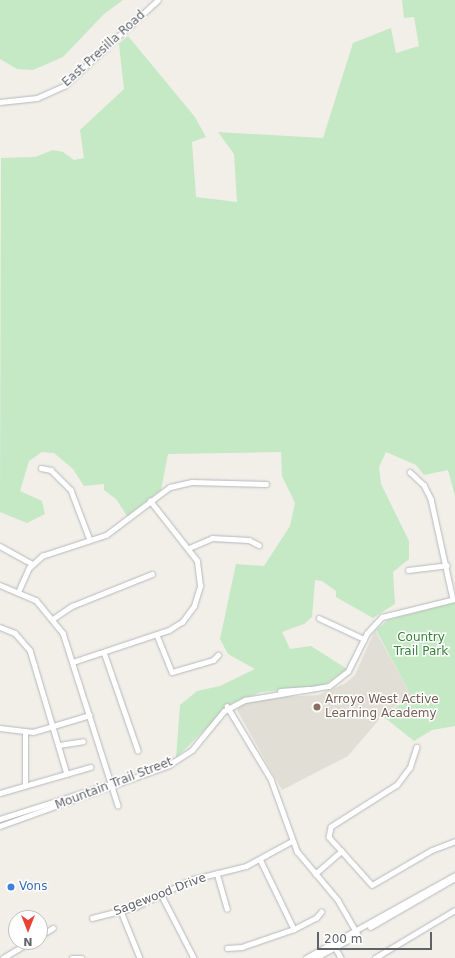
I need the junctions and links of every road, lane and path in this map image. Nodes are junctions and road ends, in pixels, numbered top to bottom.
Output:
1 (158, 0) edge
2 (0, 102) edge
3 (41, 468) dead end
4 (410, 472) dead end
5 (266, 484) dead end
6 (150, 501) junction
7 (90, 540) junction
8 (259, 545) dead end
9 (0, 546) edge
10 (189, 548) junction
11 (32, 564) junction
12 (447, 565) junction
13 (408, 570) dead end
14 (152, 574) dead end
15 (0, 585) edge
16 (19, 590) junction
17 (454, 597) edge
18 (54, 618) junction
19 (319, 618) dead end
20 (0, 626) edge
21 (157, 635) junction
22 (363, 638) junction
23 (104, 652) junction
24 (218, 655) dead end
25 (73, 662) junction
26 (228, 707) junction
27 (90, 714) junction
28 (54, 726) junction
29 (0, 728) edge
30 (25, 732) junction
31 (83, 741) dead end
32 (59, 745) junction
33 (417, 747) dead end
34 (138, 750) dead end
35 (90, 767) dead end
36 (67, 774) junction
37 (24, 784) junction
38 (112, 785) junction
39 (0, 793) edge
40 (118, 805) dead end
41 (0, 819) edge
42 (0, 826) edge
43 (292, 841) junction
44 (455, 841) edge
45 (341, 851) junction
46 (260, 859) junction
47 (217, 873) junction
48 (315, 874) junction
49 (455, 875) edge
50 (455, 878) edge
51 (162, 894) junction
52 (227, 909) dead end
53 (455, 910) edge
54 (121, 911) junction
55 (321, 912) dead end
56 (92, 918) dead end
57 (53, 928) dead end
58 (294, 929) junction
59 (48, 931) edge
60 (357, 933) junction
61 (335, 946) junction
62 (227, 948) dead end
63 (16, 950) edge
64 (3, 958) edge
65 (72, 958) edge
66 (82, 958) edge
67 (140, 958) edge
68 (194, 958) edge
69 (306, 958) edge
70 (315, 958) edge
71 (341, 958) edge
72 (375, 958) edge

1 - 2 street, East Presilla Road
3 - 7 street
4 - 12 street
5 - 6 street
6 - 7 street
6 - 10 street
7 - 11 street
8 - 10 street
9 - 11 street
10 - 21 street
11 - 16 street
12 - 13 street
12 - 17 street
14 - 18 street
15 - 16 street
16 - 18 street
17 - 22 street, Mountain Trail Street
18 - 25 street
19 - 22 street
20 - 28 street
21 - 23 street
21 - 24 street
22 - 26 street, Mountain Trail Street
23 - 25 street
23 - 34 street
25 - 27 street
26 - 38 street, Mountain Trail Street
26 - 43 street
27 - 28 street
27 - 38 street
28 - 30 street
28 - 32 street
29 - 30 street
30 - 37 street
31 - 32 street
32 - 36 street
33 - 45 street
35 - 36 street
36 - 37 street
37 - 39 street
38 - 40 street
38 - 41 street, Mountain Trail Street
38 - 42 street, Mountain Trail Street
43 - 46 street, Sagewood Drive
43 - 48 street
44 - 45 street
45 - 48 street
46 - 47 street, Sagewood Drive
46 - 58 street
47 - 51 street, Sagewood Drive
47 - 52 street
48 - 60 street
49 - 60 street
50 - 60 street
51 - 54 street, Sagewood Drive
51 - 68 street
53 - 72 street
54 - 56 street, Sagewood Drive
54 - 67 street
55 - 58 street
57 - 59 street
58 - 62 street
60 - 61 street
61 - 69 street
61 - 70 street
61 - 71 street
63 - 64 street
65 - 66 street

